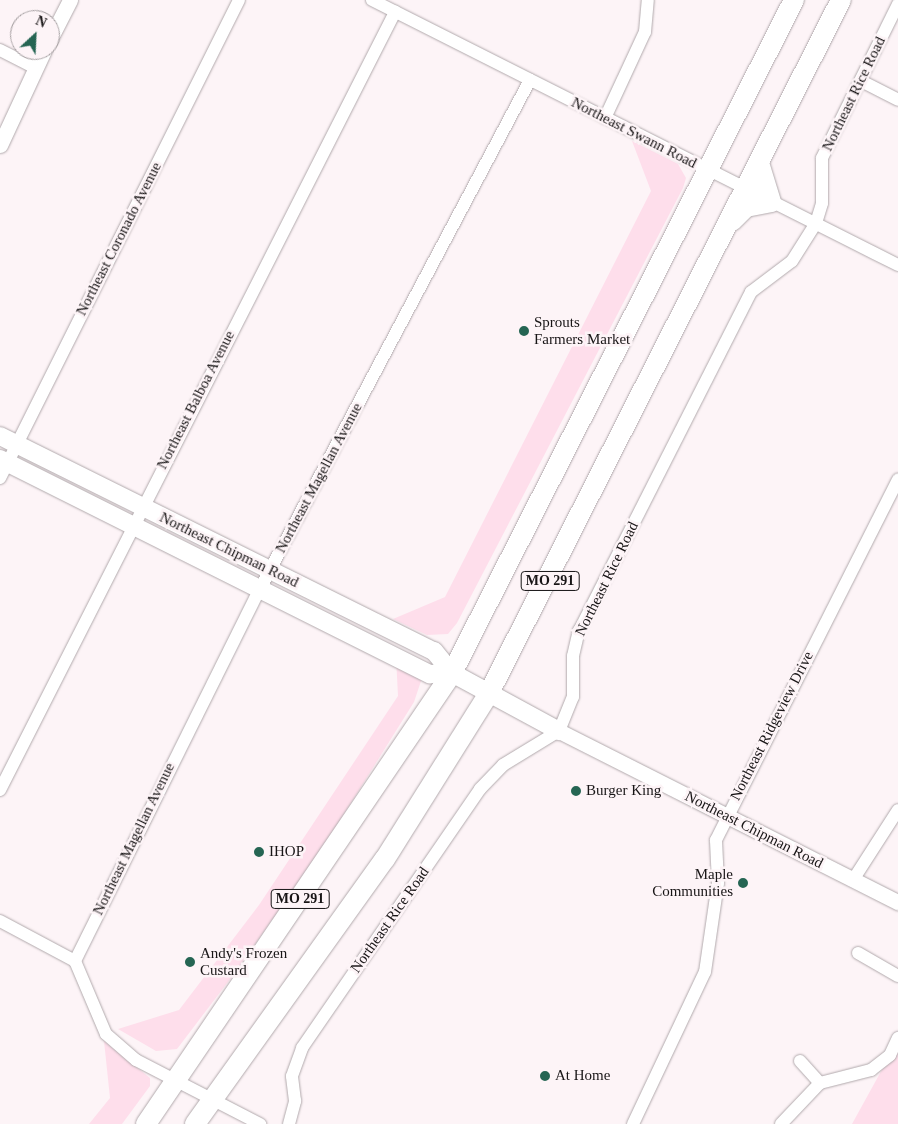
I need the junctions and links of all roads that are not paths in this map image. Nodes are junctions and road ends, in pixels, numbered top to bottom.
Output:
1 (70, 0) edge
2 (239, 0) edge
3 (372, 0) edge
4 (648, 0) edge
5 (794, 0) edge
6 (841, 0) edge
7 (898, 4) edge
8 (395, 12) junction
9 (60, 20) edge
10 (0, 50) edge
11 (38, 60) edge
12 (34, 68) junction
13 (530, 80) junction
14 (863, 82) junction
15 (898, 100) edge
16 (605, 118) junction
17 (0, 144) edge
18 (759, 163) junction
19 (708, 171) junction
20 (745, 190) junction
21 (770, 202) junction
22 (728, 224) junction
23 (816, 224) junction
24 (898, 265) edge
25 (0, 436) edge
26 (16, 444) junction
27 (2, 466) edge
28 (898, 479) edge
29 (141, 507) junction
30 (132, 525) junction
31 (270, 570) junction
32 (261, 588) junction
33 (351, 610) junction
34 (343, 629) junction
35 (452, 673) junction
36 (489, 693) junction
37 (559, 731) junction
38 (0, 790) edge
39 (898, 810) edge
40 (726, 816) junction
41 (853, 880) junction
42 (898, 902) edge
43 (0, 921) edge
44 (858, 953) dead end
45 (75, 961) junction
46 (898, 976) edge
47 (898, 1038) edge
48 (800, 1061) dead end
49 (820, 1083) junction
50 (176, 1084) junction
51 (211, 1102) junction
52 (146, 1124) edge
53 (195, 1124) edge
54 (260, 1124) edge
55 (289, 1124) edge
56 (633, 1124) edge
57 (781, 1124) edge

1 - 9 street
2 - 26 street, Northeast Coronado Avenue
3 - 8 street, Northeast Swann Road
4 - 16 street
5 - 19 main road, MO 291
6 - 18 main road, MO 291
7 - 14 street, Northeast Rice Road
8 - 13 street, Northeast Swann Road
8 - 29 street, Northeast Balboa Avenue
10 - 12 street
11 - 12 street
12 - 17 street
13 - 16 street, Northeast Swann Road
13 - 31 street, Northeast Magellan Avenue
14 - 15 street
14 - 23 street, Northeast Rice Road
16 - 19 street, Northeast Swann Road
18 - 20 main road, MO 291
18 - 21 main road
19 - 20 street, Northeast Swann Road
19 - 35 main road, MO 291
20 - 21 street, Northeast Swann Road
20 - 22 main road, MO 291
21 - 22 main road
21 - 23 street, Northeast Swann Road
22 - 36 main road, MO 291
23 - 24 street, Northeast Swann Road
23 - 37 street, Northeast Rice Road
25 - 26 main road, Northeast Chipman Road
26 - 27 street, Northeast Coronado Avenue
26 - 29 main road, Northeast Chipman Road
27 - 30 main road, Northeast Chipman Road
28 - 40 street, Northeast Ridgeview Drive
29 - 30 street, Northeast Balboa Avenue
29 - 31 main road, Northeast Chipman Road
30 - 32 main road, Northeast Chipman Road
30 - 38 street, Northeast Balboa Avenue
31 - 32 street, Northeast Magellan Avenue
31 - 33 main road, Northeast Chipman Road
32 - 34 main road, Northeast Chipman Road
32 - 45 street, Northeast Magellan Avenue
33 - 34 main road
33 - 35 main road, Northeast Chipman Road
34 - 35 main road, Northeast Chipman Road
35 - 36 main road, Northeast Chipman Road
35 - 50 main road, MO 291
36 - 37 main road, Northeast Chipman Road
36 - 51 main road, MO 291
37 - 40 street, Northeast Chipman Road
37 - 55 street, Northeast Rice Road
39 - 41 street
40 - 41 street, Northeast Chipman Road
40 - 56 street, Northeast Ridgeview Drive
41 - 42 street, Northeast Chipman Road
43 - 45 street
44 - 46 street
45 - 50 street
47 - 49 street
48 - 49 street
49 - 57 street
50 - 51 street
50 - 52 main road, MO 291
51 - 53 main road, MO 291
51 - 54 street

